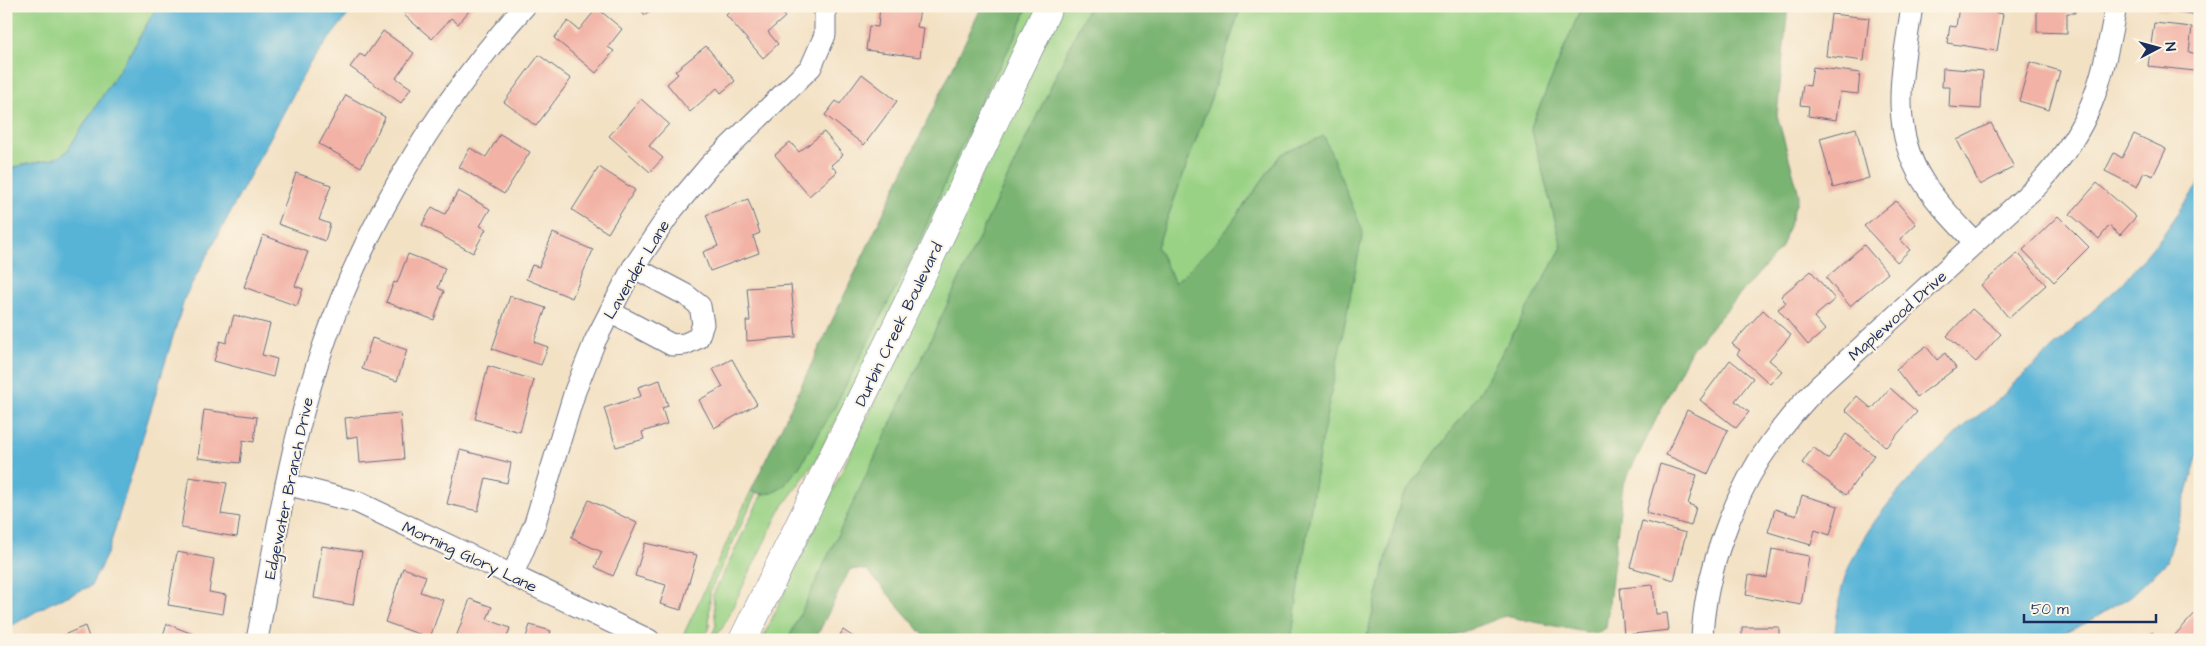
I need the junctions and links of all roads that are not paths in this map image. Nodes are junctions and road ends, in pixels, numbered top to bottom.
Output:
1 (526, 6) edge
2 (825, 6) edge
3 (1049, 6) edge
4 (1912, 6) edge
5 (2116, 6) edge
6 (1975, 243) junction
7 (633, 268) junction
8 (610, 312) junction
9 (286, 484) junction
10 (512, 576) junction
11 (257, 640) edge
12 (649, 640) edge
13 (743, 640) edge
14 (1702, 640) edge

1 - 9 street, Edgewater Branch Drive
2 - 7 street, Lavender Lane
3 - 13 street, Durbin Creek Boulevard
4 - 6 street
5 - 6 street, Maplewood Drive
6 - 14 street, Maplewood Drive
7 - 8 street, Lavender Lane
7 - 8 street
8 - 10 street, Lavender Lane
9 - 10 street, Morning Glory Lane
9 - 11 street, Edgewater Branch Drive
10 - 12 street, Morning Glory Lane

